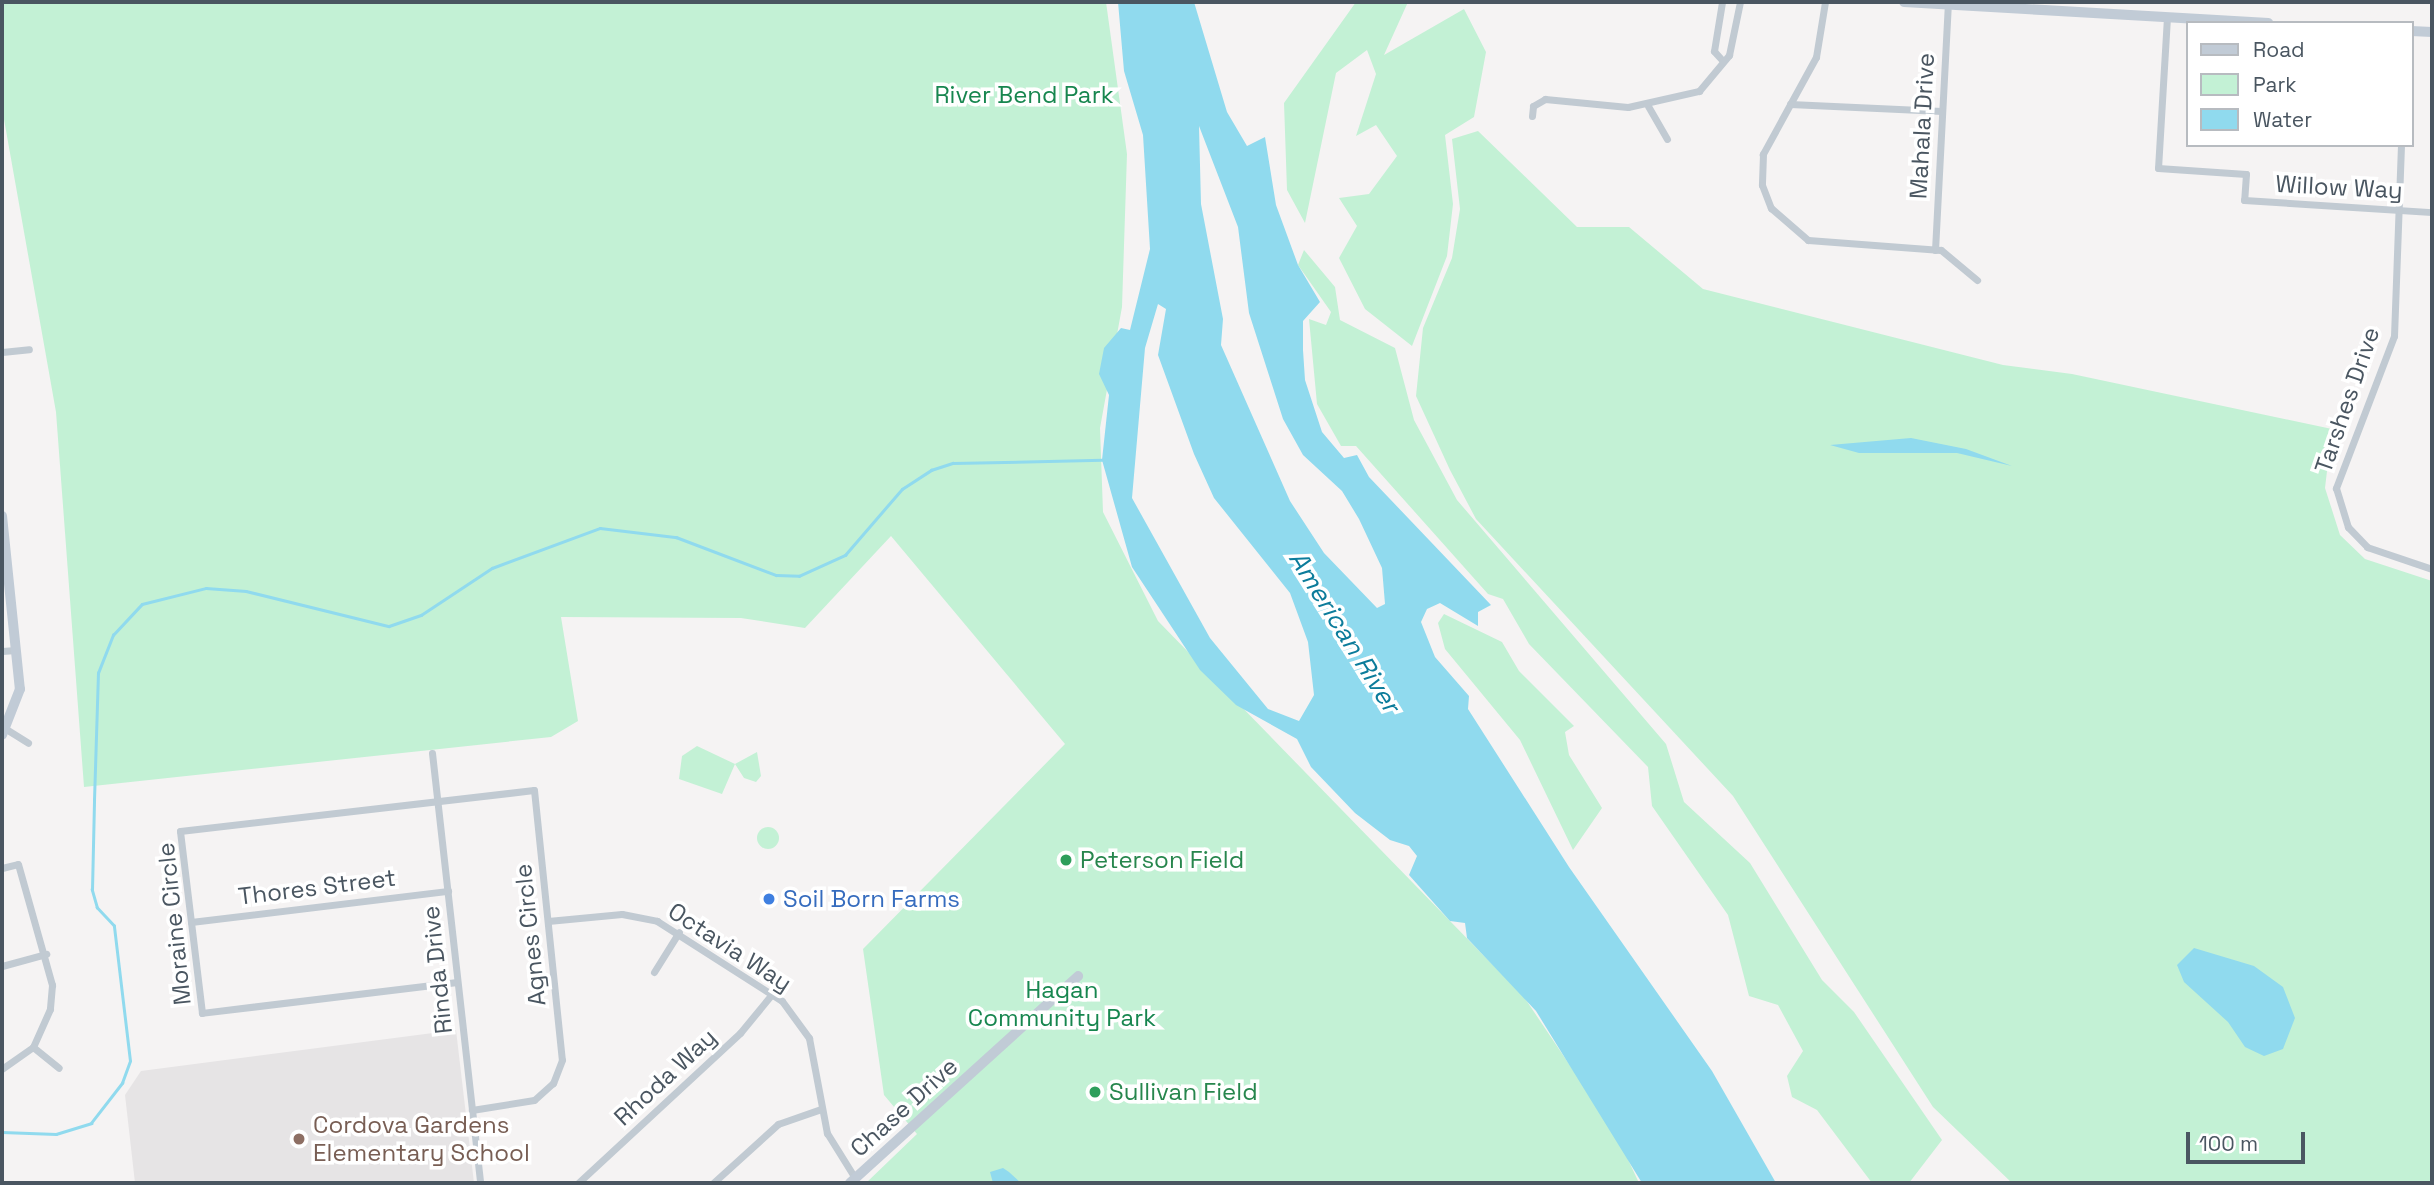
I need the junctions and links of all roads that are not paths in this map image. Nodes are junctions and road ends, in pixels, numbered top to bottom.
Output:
1 (1722, 2) edge
2 (1740, 2) edge
3 (1825, 2) edge
4 (1904, 2) edge
5 (2132, 2) edge
6 (1948, 4) junction
7 (2131, 15) junction
8 (2167, 17) junction
9 (2234, 21) edge
10 (2413, 31) edge
11 (2432, 32) edge
12 (1722, 60) junction
13 (1790, 104) junction
14 (1648, 106) junction
15 (1942, 111) junction
16 (1532, 116) dead end
17 (1667, 139) dead end
18 (2402, 147) edge
19 (2402, 210) junction
20 (2432, 212) edge
21 (1935, 250) junction
22 (1977, 279) dead end
23 (29, 349) dead end
24 (2, 352) edge
25 (2, 516) edge
26 (2432, 569) edge
27 (16, 650) junction
28 (2, 651) edge
29 (4, 732) edge
30 (27, 743) dead end
31 (432, 753) dead end
32 (438, 802) junction
33 (2, 868) edge
34 (448, 891) junction
35 (548, 921) junction
36 (191, 922) junction
37 (679, 932) junction
38 (46, 954) junction
39 (2, 967) edge
40 (654, 972) dead end
41 (1078, 976) dead end
42 (457, 982) junction
43 (772, 994) junction
44 (33, 1047) junction
45 (59, 1068) dead end
46 (2, 1069) edge
47 (821, 1109) junction
48 (472, 1110) junction
49 (853, 1181) edge
50 (480, 1183) edge
51 (578, 1183) edge
52 (713, 1183) edge

1 - 12 street
2 - 12 street
3 - 13 street
4 - 6 street
5 - 7 street
6 - 7 street
6 - 15 street, Mahala Drive
7 - 8 street
8 - 9 street
8 - 19 street, Willow Way
10 - 11 street
12 - 14 street
13 - 15 street
13 - 21 street
14 - 16 street
14 - 17 street
15 - 21 street, Mahala Drive
18 - 19 street, Tarshes Drive
19 - 20 street, Willow Way
19 - 26 street, Tarshes Drive
21 - 22 street
23 - 24 street
25 - 27 street
27 - 28 street
27 - 29 street
29 - 30 street
31 - 32 street, Rinda Drive
32 - 34 street, Rinda Drive
32 - 35 street, Agnes Circle
32 - 36 street, Moraine Circle
33 - 38 street
34 - 36 street, Thores Street
34 - 42 street, Rinda Drive
35 - 37 street, Octavia Way
35 - 48 street, Agnes Circle
36 - 42 street, Moraine Circle
37 - 40 street
37 - 43 street, Octavia Way
38 - 39 street
38 - 44 street
41 - 49 street, Chase Drive
42 - 48 street, Rinda Drive
43 - 47 street, Octavia Way
43 - 51 street, Rhoda Way
44 - 45 street
44 - 46 street
47 - 49 street, Octavia Way
47 - 52 street
48 - 50 street, Rinda Drive

